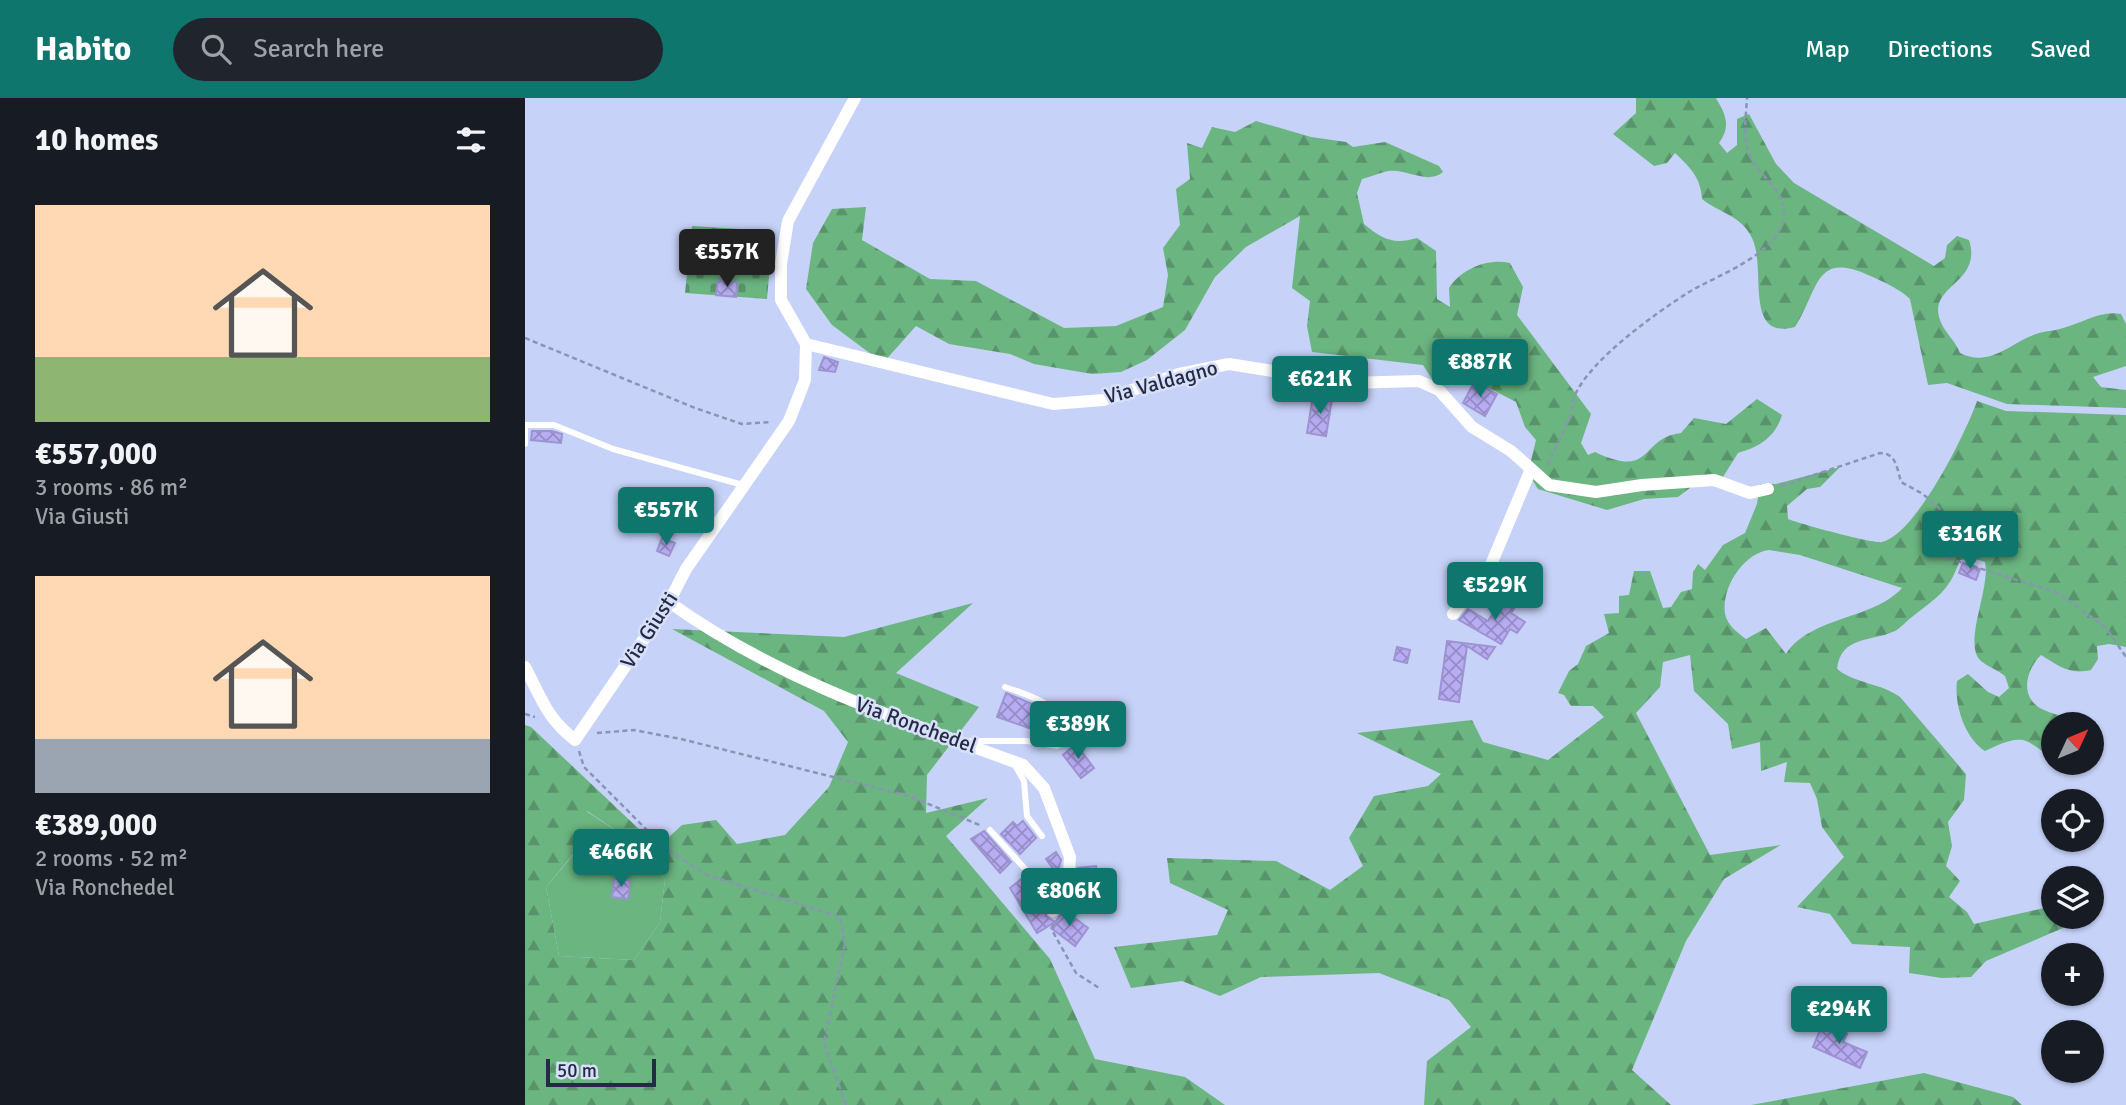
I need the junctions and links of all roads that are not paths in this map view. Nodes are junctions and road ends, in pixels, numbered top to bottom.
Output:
1 (855, 98) edge
2 (806, 344) junction
3 (525, 427) edge
4 (525, 444) edge
5 (1531, 469) junction
6 (745, 486) junction
7 (1767, 489) road end
8 (669, 603) junction
9 (1453, 614) dead end
10 (525, 667) edge
11 (1005, 687) dead end
12 (960, 741) junction
13 (1012, 761) junction
14 (990, 830) road end
15 (1042, 836) dead end
16 (1053, 911) joint

1 - 2 street
2 - 5 street, Via Valdagno
2 - 6 street, Via Giusti
3 - 4 lane
3 - 6 lane
5 - 7 street, Via Valdagno
5 - 9 street
6 - 8 street, Via Giusti
8 - 10 street, Via Giusti
8 - 12 street, Via Ronchedel
11 - 12 lane
12 - 13 street, Via Ronchedel
13 - 15 lane
13 - 16 street, Via Ronchedel
14 - 16 lane

